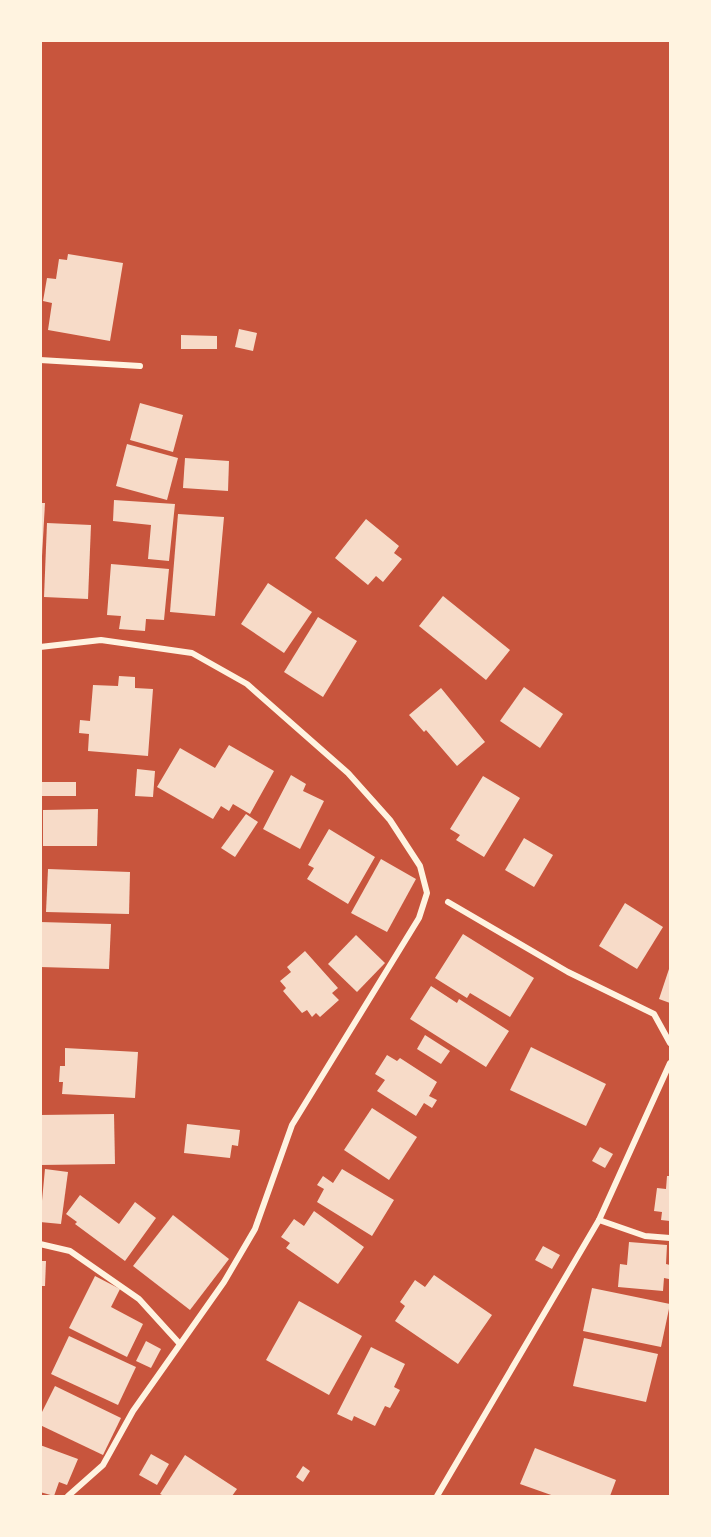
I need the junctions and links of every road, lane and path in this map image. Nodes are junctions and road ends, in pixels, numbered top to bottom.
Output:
1 (40, 360) edge
2 (140, 366) dead end
3 (40, 647) edge
4 (448, 902) dead end
5 (670, 1043) edge
6 (670, 1063) edge
7 (599, 1220) junction
8 (670, 1238) edge
9 (40, 1244) edge
10 (180, 1343) junction
11 (68, 1497) edge
12 (437, 1497) edge

1 - 2 street
3 - 10 street
4 - 5 street
6 - 7 street
7 - 8 street
7 - 12 street
9 - 10 street
10 - 11 street

